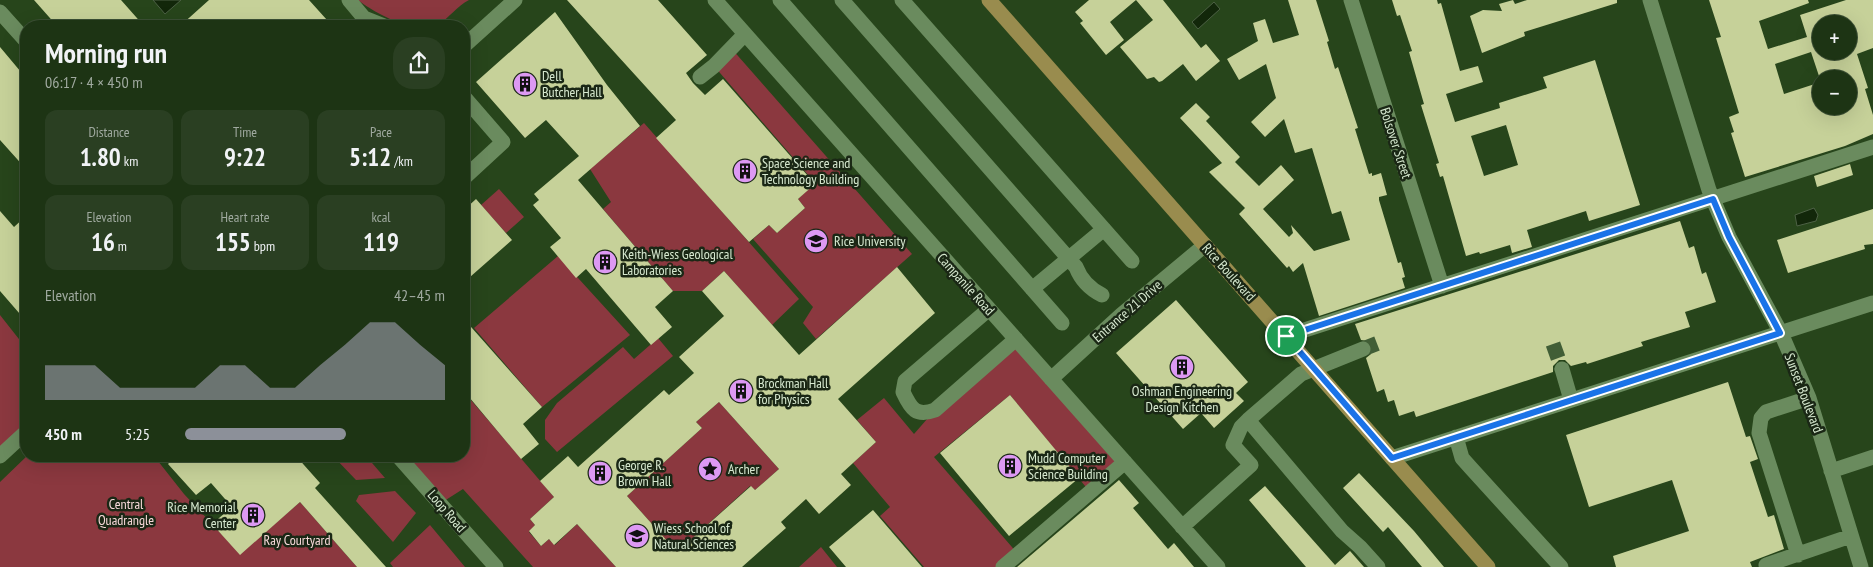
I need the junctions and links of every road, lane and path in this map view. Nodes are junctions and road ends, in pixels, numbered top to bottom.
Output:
1 (349, 0) edge
2 (515, 0) edge
3 (715, 0) edge
4 (780, 0) edge
5 (842, 0) edge
6 (902, 0) edge
7 (989, 0) edge
8 (1350, 0) edge
9 (1650, 0) edge
10 (0, 12) edge
11 (369, 20) edge
12 (20, 34) edge
13 (745, 34) junction
14 (470, 41) edge
15 (700, 76) dead end
16 (470, 104) edge
17 (1873, 147) edge
18 (470, 172) edge
19 (1713, 199) junction
20 (1104, 229) junction
21 (1206, 245) junction
22 (1132, 261) dead end
23 (1073, 263) junction
24 (1442, 286) junction
25 (1032, 289) junction
26 (1873, 303) edge
27 (989, 309) junction
28 (1121, 315) junction
29 (1062, 323) dead end
30 (1780, 333) junction
31 (1286, 336) junction
32 (1016, 339) junction
33 (1363, 349) tunnel mouth
34 (1315, 369) junction
35 (1562, 369) tunnel mouth
36 (1051, 379) junction
37 (1809, 398) junction
38 (1572, 400) junction
39 (1248, 420) junction
40 (1456, 437) junction
41 (20, 438) edge
42 (0, 456) edge
43 (1873, 457) edge
44 (1392, 458) junction
45 (403, 462) edge
46 (1125, 462) junction
47 (1831, 470) junction
48 (1182, 527) junction
49 (1852, 536) junction
50 (1798, 555) junction
51 (1216, 566) edge
52 (1766, 566) dead end
53 (496, 567) edge
54 (1003, 567) edge
55 (1378, 567) edge
56 (1488, 567) edge
57 (1561, 567) edge
58 (1861, 567) edge

1 - 11 street
2 - 14 street
3 - 13 street, Campanile Road
4 - 25 street
5 - 23 street
6 - 20 street
7 - 21 main road, Rice Boulevard
8 - 24 street, Bolsover Street
9 - 19 street, Sunset Boulevard
10 - 12 street
13 - 15 street
13 - 27 street, Campanile Road
16 - 18 street
17 - 19 street
19 - 24 street
19 - 30 street, Sunset Boulevard
20 - 22 street
20 - 23 street
21 - 28 street, Entrance 21 Drive
21 - 31 main road, Rice Boulevard
23 - 25 street
23 - 28 street
24 - 31 street
25 - 29 street
26 - 30 street
27 - 32 street, Campanile Road
27 - 32 street
28 - 36 street, Entrance 21 Drive
30 - 37 street, Sunset Boulevard
30 - 38 street
31 - 34 main road, Rice Boulevard
32 - 36 street, Campanile Road
33 - 34 street
34 - 39 street
34 - 44 main road, Rice Boulevard
35 - 38 street
36 - 46 street, Campanile Road
37 - 47 street, Sunset Boulevard
37 - 50 street
38 - 40 street
39 - 48 street
39 - 55 street
40 - 44 street
40 - 57 street
41 - 42 street
43 - 47 street
44 - 56 main road, Rice Boulevard
45 - 53 street, Loop Road
46 - 48 street, Campanile Road
46 - 54 street
47 - 49 street, Sunset Boulevard
48 - 51 street, Campanile Road
49 - 50 street
49 - 58 street, Sunset Boulevard
50 - 52 street

